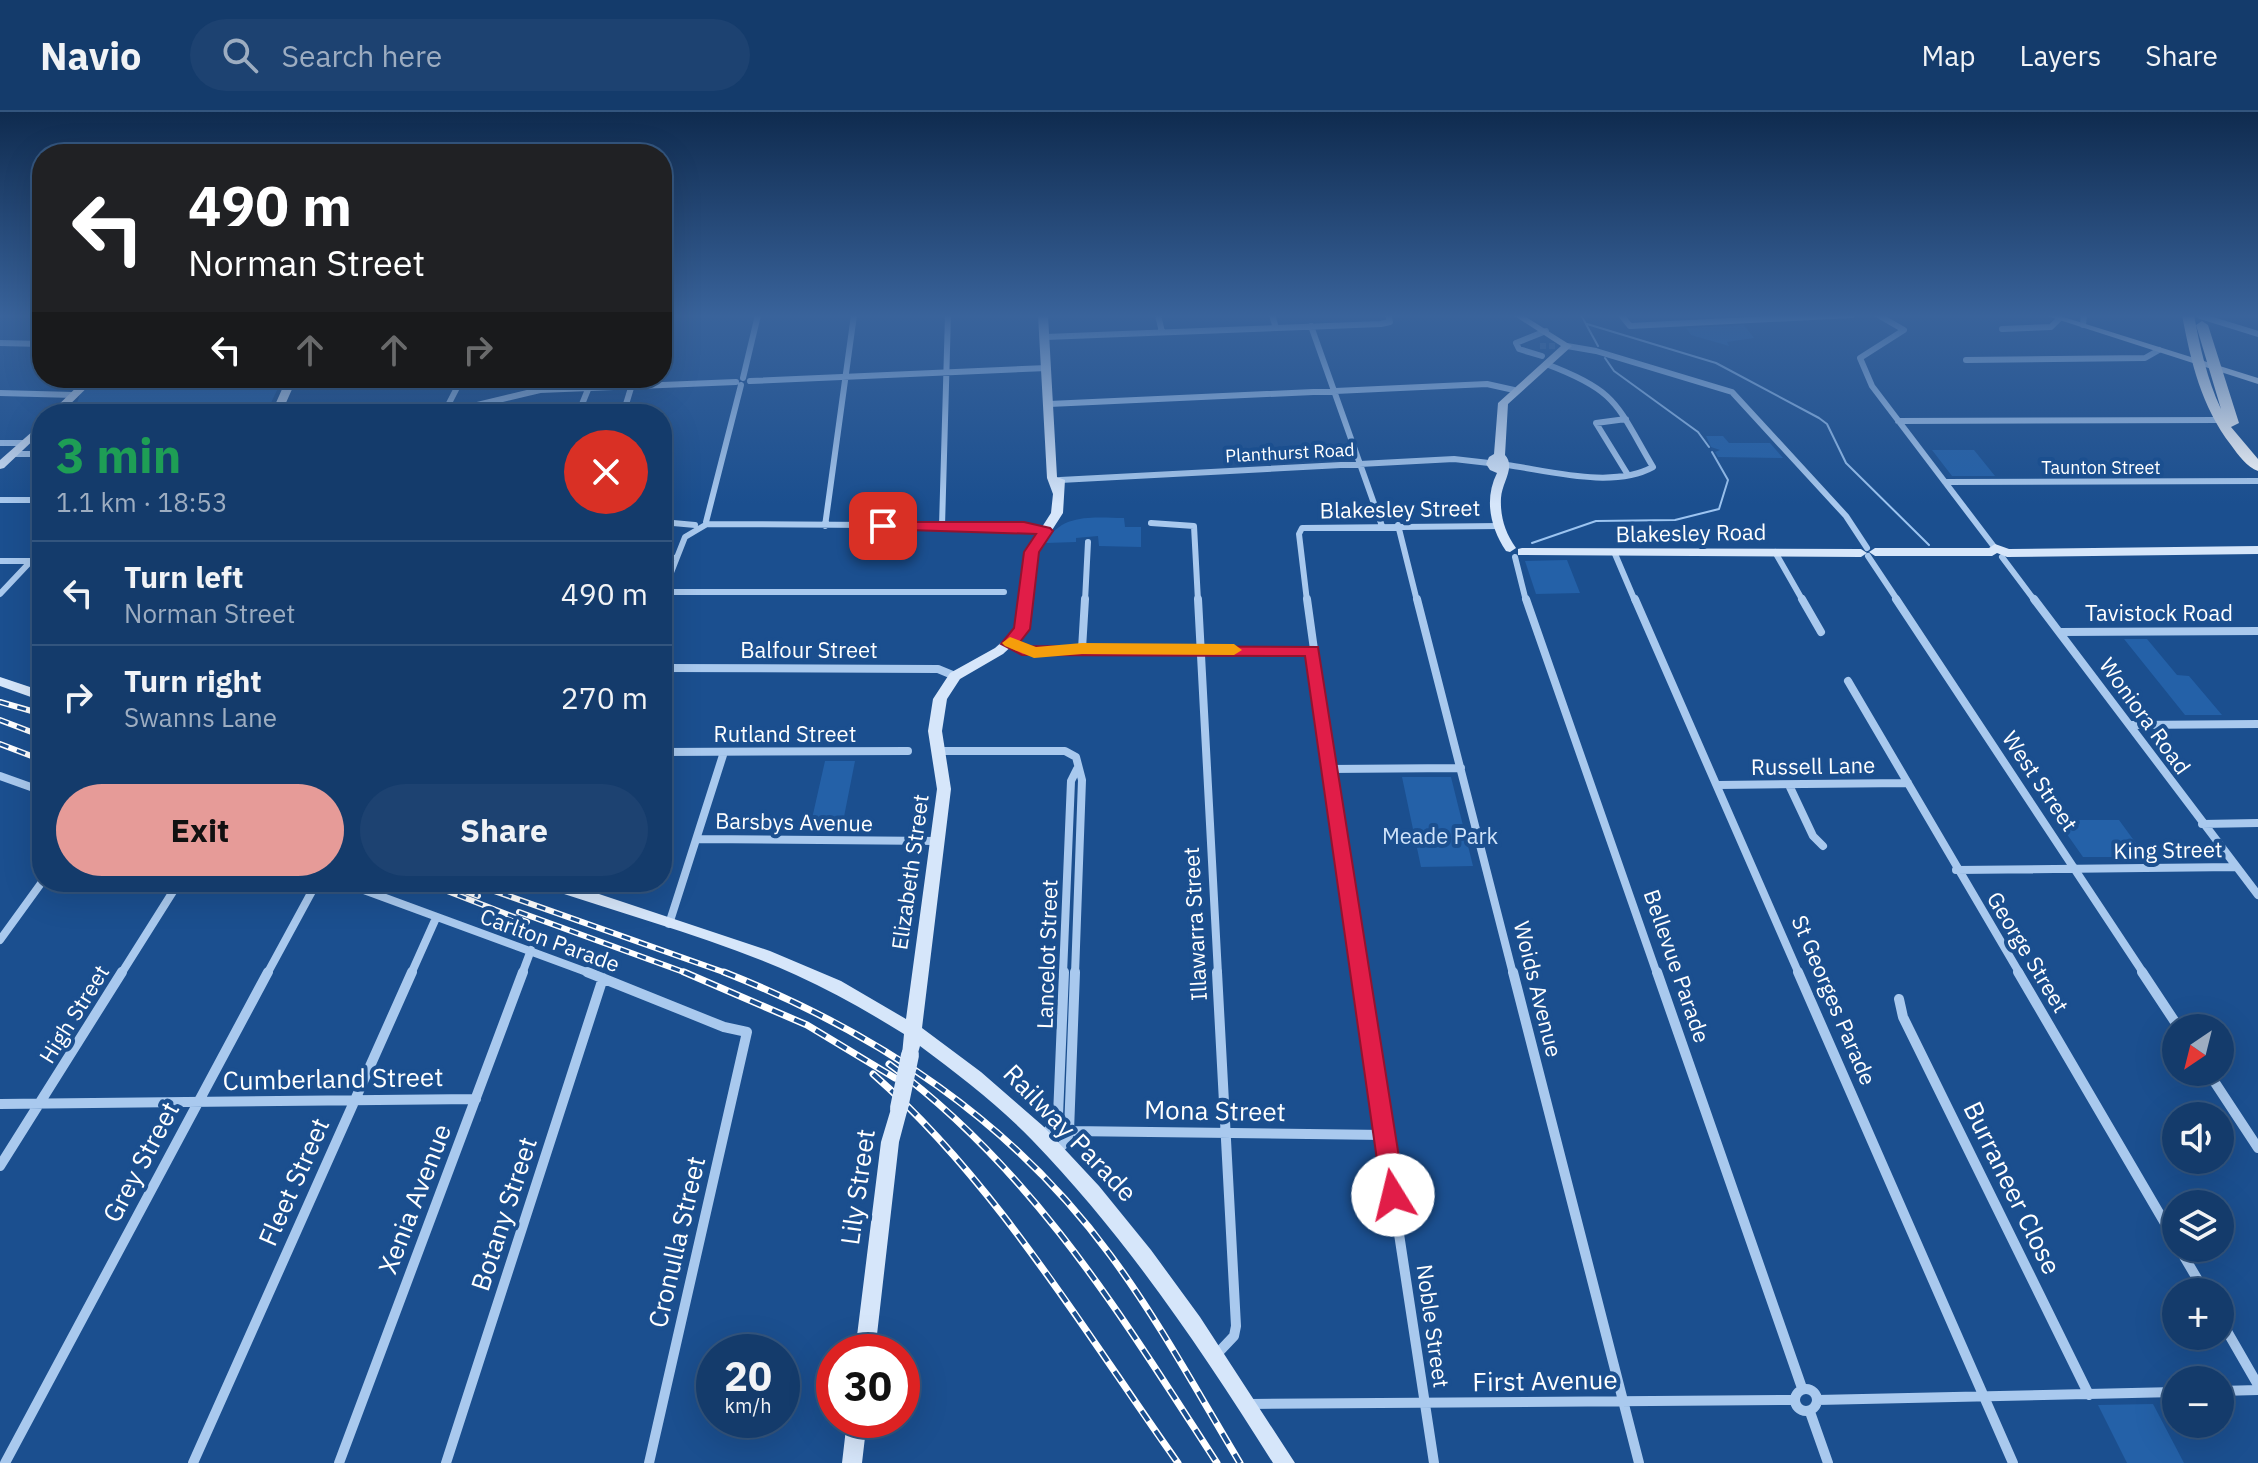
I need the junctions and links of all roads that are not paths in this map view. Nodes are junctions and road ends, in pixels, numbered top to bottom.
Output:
1 (744, 378) edge
2 (824, 378) edge
3 (845, 378) edge
4 (947, 378) edge
5 (1048, 378) edge
6 (1328, 378) edge
7 (1527, 378) edge
8 (1585, 378) edge
9 (1686, 378) edge
10 (1869, 378) edge
11 (2201, 378) edge
12 (2217, 378) edge
13 (743, 382) junction
14 (672, 385) edge
15 (81, 388) edge
16 (573, 388) edge
17 (540, 390) joint
18 (1514, 390) junction
19 (1332, 391) junction
20 (0, 393) edge
21 (74, 395) junction
22 (64, 404) edge
23 (482, 404) edge
24 (1049, 404) junction
25 (1626, 419) junction
26 (2218, 420) junction
27 (1898, 421) junction
28 (32, 436) edge
29 (0, 443) edge
30 (25, 443) junction
31 (13, 454) junction
32 (32, 454) edge
33 (2258, 454) edge
34 (1359, 464) junction
35 (1498, 464) junction
36 (0, 466) edge
37 (2258, 467) edge
38 (1628, 475) junction
39 (1057, 478) junction
40 (2258, 481) edge
41 (1945, 482) junction
42 (0, 500) edge
43 (32, 500) edge
44 (706, 523) junction
45 (1151, 523) dead end
46 (672, 524) edge
47 (1398, 525) junction
48 (825, 526) junction
49 (942, 526) junction
50 (1382, 526) junction
51 (1500, 526) junction
52 (695, 527) junction
53 (1300, 530) joint
54 (1045, 531) junction
55 (1088, 542) dead end
56 (2258, 550) edge
57 (1516, 552) junction
58 (1775, 552) junction
59 (1868, 552) junction
60 (1999, 552) junction
61 (1615, 554) junction
62 (672, 558) edge
63 (676, 558) junction
64 (0, 561) edge
65 (31, 561) joint
66 (672, 569) edge
67 (1004, 592) dead end
68 (672, 593) edge
69 (0, 594) edge
70 (2258, 631) edge
71 (1821, 632) dead end
72 (2060, 632) junction
73 (1009, 644) junction
74 (1082, 649) junction
75 (1198, 650) junction
76 (1312, 651) junction
77 (672, 668) edge
78 (955, 676) junction
79 (0, 681) edge
80 (1848, 681) dead end
81 (32, 692) edge
82 (2258, 724) edge
83 (2132, 725) junction
84 (908, 751) dead end
85 (938, 751) junction
86 (672, 752) edge
87 (724, 752) junction
88 (1461, 768) junction
89 (1077, 769) junction
90 (1328, 769) junction
91 (0, 776) edge
92 (1908, 783) junction
93 (1718, 785) junction
94 (1789, 785) junction
95 (32, 787) edge
96 (2258, 823) edge
97 (2202, 824) junction
98 (698, 839) junction
99 (937, 841) junction
100 (1823, 846) dead end
101 (2236, 867) junction
102 (2075, 869) junction
103 (1956, 870) junction
104 (35, 892) edge
105 (173, 892) edge
106 (312, 892) edge
107 (368, 892) edge
108 (576, 892) edge
109 (2257, 893) edge
110 (436, 918) junction
111 (669, 924) junction
112 (0, 940) edge
113 (531, 950) junction
114 (603, 978) junction
115 (1899, 999) dead end
116 (2170, 1014) edge
117 (913, 1031) junction
118 (747, 1032) joint
119 (2217, 1086) edge
120 (476, 1099) junction
121 (353, 1101) junction
122 (198, 1103) junction
123 (0, 1104) edge
124 (39, 1104) junction
125 (1050, 1129) junction
126 (1069, 1131) junction
127 (1224, 1134) junction
128 (1384, 1135) junction
129 (2258, 1148) edge
130 (1057, 1150) junction
131 (0, 1166) edge
132 (2162, 1218) edge
133 (867, 1334) edge
134 (2234, 1344) edge
135 (1216, 1355) junction
136 (1802, 1388) junction
137 (2258, 1388) edge
138 (2234, 1390) edge
139 (2162, 1392) edge
140 (2089, 1395) junction
141 (1984, 1397) junction
142 (1795, 1400) junction
143 (1817, 1400) junction
144 (1623, 1401) junction
145 (1248, 1404) junction
146 (1425, 1405) junction
147 (1810, 1412) junction
148 (855, 1438) edge
149 (5, 1463) edge
150 (193, 1463) edge
151 (339, 1463) edge
152 (446, 1463) edge
153 (649, 1463) edge
154 (852, 1463) edge
155 (1285, 1463) edge
156 (1434, 1463) edge
157 (1639, 1463) edge
158 (1828, 1463) edge
159 (2013, 1463) edge

1 - 13 street
2 - 13 street
3 - 48 street
4 - 49 street
5 - 24 main road
6 - 19 street
7 - 18 main road, Bellevue Parade
8 - 25 street
9 - 59 street, West Street
10 - 27 street, Woniora Road
11 - 26 highway
12 - 33 highway
13 - 14 street
13 - 44 street
15 - 21 main road
16 - 17 street
17 - 23 street
18 - 19 street
18 - 35 main road, Bellevue Parade
19 - 24 street
19 - 34 street
20 - 21 street
21 - 22 main road
24 - 39 main road
25 - 38 street
25 - 38 street
26 - 27 street
26 - 37 highway
27 - 41 street, Woniora Road
28 - 30 main road
29 - 30 street
30 - 31 main road
31 - 32 street
31 - 36 main road
34 - 35 street, Planthurst Road
34 - 39 street, Planthurst Road
34 - 50 street
35 - 38 street, Planthurst Road
35 - 51 main road, Bellevue Parade
39 - 54 main road
40 - 41 street, Taunton Street
41 - 60 street, Woniora Road
42 - 43 street
44 - 48 street
44 - 52 street
45 - 75 street, Illawarra Street
46 - 52 street
47 - 50 street, Blakesley Street
47 - 51 street, Blakesley Street
47 - 88 street, Woids Avenue
48 - 49 street
49 - 54 street
50 - 53 street, Blakesley Street
51 - 57 main road, Bellevue Parade
52 - 63 street
53 - 76 street, Noble Street
54 - 73 main road
55 - 74 street
56 - 60 main road, Blakesley Road
57 - 61 main road, Blakesley Road
57 - 136 street, Bellevue Parade
58 - 59 main road, Blakesley Road
58 - 61 main road, Blakesley Road
58 - 71 street
59 - 60 main road, Blakesley Road
59 - 102 street, West Street
60 - 72 street, Woniora Road
61 - 93 street, St Georges Parade
62 - 63 street
63 - 66 street
64 - 65 street
65 - 69 street
67 - 68 street
70 - 72 street, Tavistock Road
72 - 83 street, Woniora Road
73 - 74 street
73 - 78 main road
74 - 75 street
75 - 76 street
75 - 127 street, Illawarra Street
76 - 90 street, Noble Street
77 - 78 street, Balfour Street
78 - 85 main road, Elizabeth Street
79 - 81 main road
80 - 92 street, George Street
82 - 83 street
83 - 97 street, Woniora Road
84 - 87 street, Rutland Street
85 - 89 street, Lancelot Street
85 - 99 main road, Elizabeth Street
86 - 87 street, Rutland Street
87 - 98 street
88 - 90 street
88 - 144 street, Woids Avenue
89 - 125 street, Lancelot Street
89 - 126 street, Lancelot Street
90 - 128 street, Noble Street
91 - 95 street
92 - 94 street, Russell Lane
92 - 103 street, George Street
93 - 94 street, Russell Lane
93 - 141 street, St Georges Parade
94 - 100 street
96 - 97 street
97 - 101 street, Woniora Road
98 - 99 street, Barsbys Avenue
98 - 111 street
99 - 117 main road, Elizabeth Street
101 - 102 street, King Street
101 - 109 street, Woniora Road
102 - 103 street, King Street
102 - 116 street, West Street
103 - 132 street, George Street
104 - 112 street
105 - 124 street, High Street
106 - 122 street, Grey Street
107 - 110 street, Carlton Parade
108 - 111 main road, Railway Parade
110 - 113 street, Carlton Parade
110 - 121 street, Fleet Street
111 - 117 main road, Railway Parade
113 - 114 street, Carlton Parade
113 - 120 street, Xenia Avenue
114 - 118 street, Carlton Parade
114 - 152 street, Botany Street
115 - 140 street, Burraneer Close
117 - 125 main road, Railway Parade
117 - 133 main road, Lily Street, bridge
118 - 153 street, Cronulla Street
119 - 129 street
120 - 121 street, Cumberland Street
120 - 151 street, Xenia Avenue
121 - 122 street, Cumberland Street
121 - 150 street, Fleet Street
122 - 124 street, Cumberland Street
122 - 149 street, Grey Street
123 - 124 street, Cumberland Street
124 - 131 street, High Street
125 - 126 street
125 - 130 main road, Railway Parade
126 - 127 street, Mona Street
126 - 130 street
127 - 128 street, Mona Street
127 - 135 street, Illawarra Street
128 - 146 street, Noble Street
130 - 135 main road, Railway Parade
134 - 137 street
135 - 145 main road, Railway Parade
136 - 142 street
136 - 143 street
137 - 138 street
139 - 140 street
140 - 141 street
141 - 143 street
141 - 159 street, St Georges Parade
142 - 144 street, First Avenue
142 - 147 street
143 - 147 street
144 - 146 street, First Avenue
144 - 157 street, Woids Avenue
145 - 146 street, First Avenue
145 - 155 main road, Railway Parade
146 - 156 street, Noble Street
147 - 158 street
148 - 154 main road

